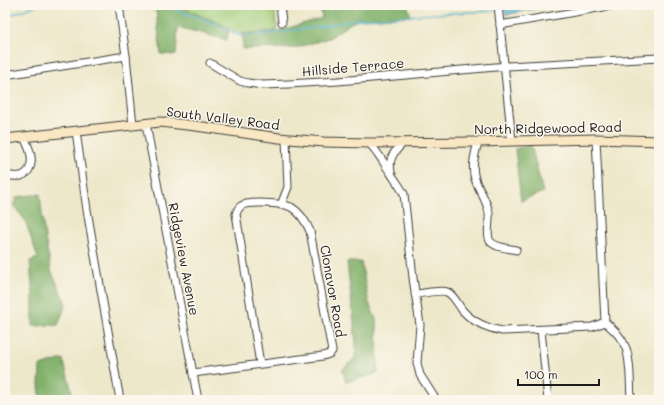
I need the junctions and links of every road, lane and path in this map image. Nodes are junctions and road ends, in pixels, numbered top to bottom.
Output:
1 (280, 5) edge
2 (615, 5) edge
3 (119, 6) edge
4 (498, 10) edge
5 (282, 22) dead end
6 (500, 25) junction
7 (126, 56) junction
8 (659, 58) edge
9 (210, 63) dead end
10 (504, 66) junction
11 (5, 75) edge
12 (146, 124) junction
13 (133, 125) junction
14 (76, 131) junction
15 (24, 137) junction
16 (5, 139) edge
17 (286, 139) junction
18 (596, 139) junction
19 (512, 141) junction
20 (659, 141) edge
21 (438, 142) joint
22 (478, 142) junction
23 (369, 143) junction
24 (403, 143) junction
25 (391, 174) junction
26 (5, 175) edge
27 (281, 205) junction
28 (516, 250) dead end
29 (415, 294) junction
30 (605, 322) junction
31 (541, 330) junction
32 (260, 364) junction
33 (193, 373) junction
34 (120, 400) edge
35 (198, 400) edge
36 (436, 400) edge
37 (548, 400) edge
38 (631, 400) edge

1 - 5 street
2 - 6 street
3 - 7 street
4 - 6 street
6 - 10 street
7 - 11 street
7 - 13 street
8 - 10 street, Hillside Terrace
9 - 10 street, Hillside Terrace
10 - 19 street
12 - 13 street, South Valley Road
12 - 17 street, South Valley Road
12 - 33 street, Ridgeview Avenue
13 - 14 street, South Valley Road
14 - 15 street, South Valley Road
14 - 34 street
15 - 16 street, South Valley Road
15 - 26 street
17 - 23 street, South Valley Road
17 - 27 street
18 - 19 street, North Ridgewood Road
18 - 20 street, North Ridgewood Road
18 - 30 street
19 - 22 street, North Ridgewood Road
21 - 22 street, North Ridgewood Road
21 - 24 street, South Valley Road
22 - 28 street
23 - 24 street, South Valley Road
23 - 25 street
24 - 25 street
25 - 29 street
27 - 32 street
27 - 32 street, Clonavor Road
29 - 31 street
29 - 36 street
30 - 31 street
30 - 38 street
31 - 37 street
32 - 33 street, Clonavor Road
33 - 35 street, Ridgeview Avenue

